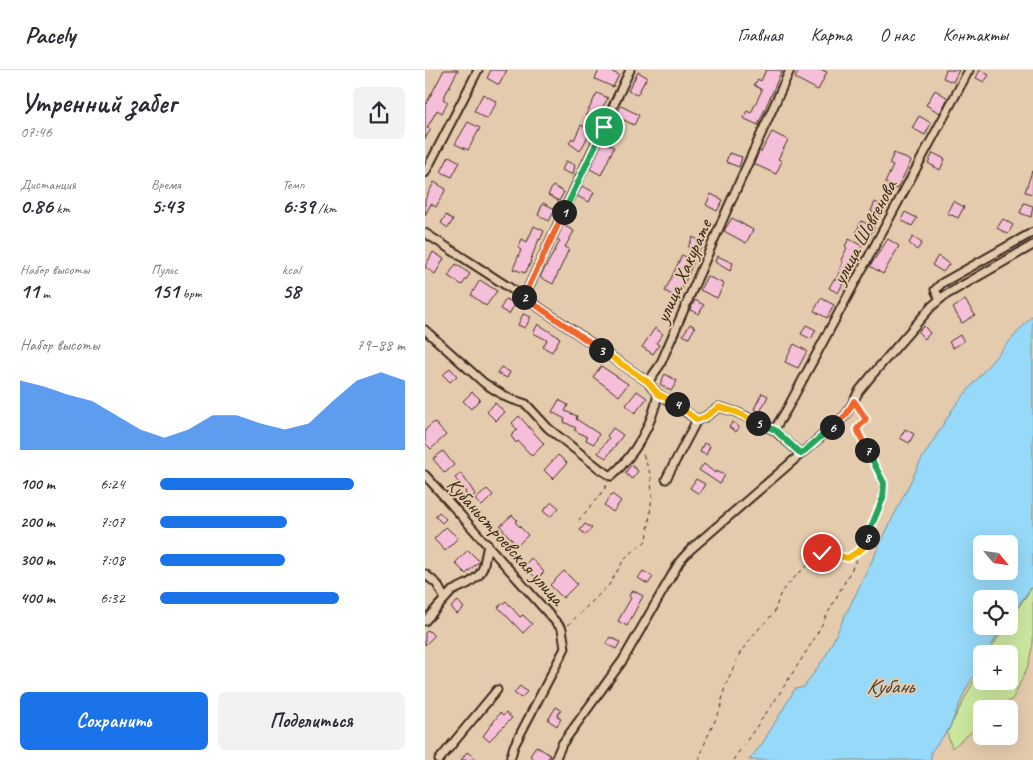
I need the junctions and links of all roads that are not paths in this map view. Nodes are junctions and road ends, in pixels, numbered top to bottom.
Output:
1 (478, 70) edge
2 (630, 70) edge
3 (791, 70) edge
4 (969, 70) edge
5 (425, 172) edge
6 (1033, 232) edge
7 (425, 233) edge
8 (1033, 245) edge
9 (524, 297) junction
10 (940, 299) junction
11 (425, 330) edge
12 (648, 382) junction
13 (658, 394) junction
14 (697, 420) junction
15 (775, 430) junction
16 (801, 454) junction
17 (425, 475) edge
18 (666, 479) dead end
19 (488, 545) junction
20 (425, 574) edge
21 (445, 599) junction
22 (425, 621) edge
23 (497, 690) dead end
24 (439, 760) edge
25 (510, 760) edge
26 (555, 760) edge

1 - 5 street
2 - 9 street
3 - 12 street, улица Хакурате
4 - 15 street, улица Шовгенова
6 - 10 street
7 - 9 street
8 - 10 street
9 - 12 street
10 - 16 street
11 - 13 street
12 - 13 street
13 - 14 street
14 - 15 street
14 - 18 street
15 - 16 street
16 - 26 street
17 - 19 street, Кубаньстроевская улица
19 - 21 street
19 - 25 street, Кубаньстроевская улица
20 - 21 street
21 - 22 street
23 - 24 street

